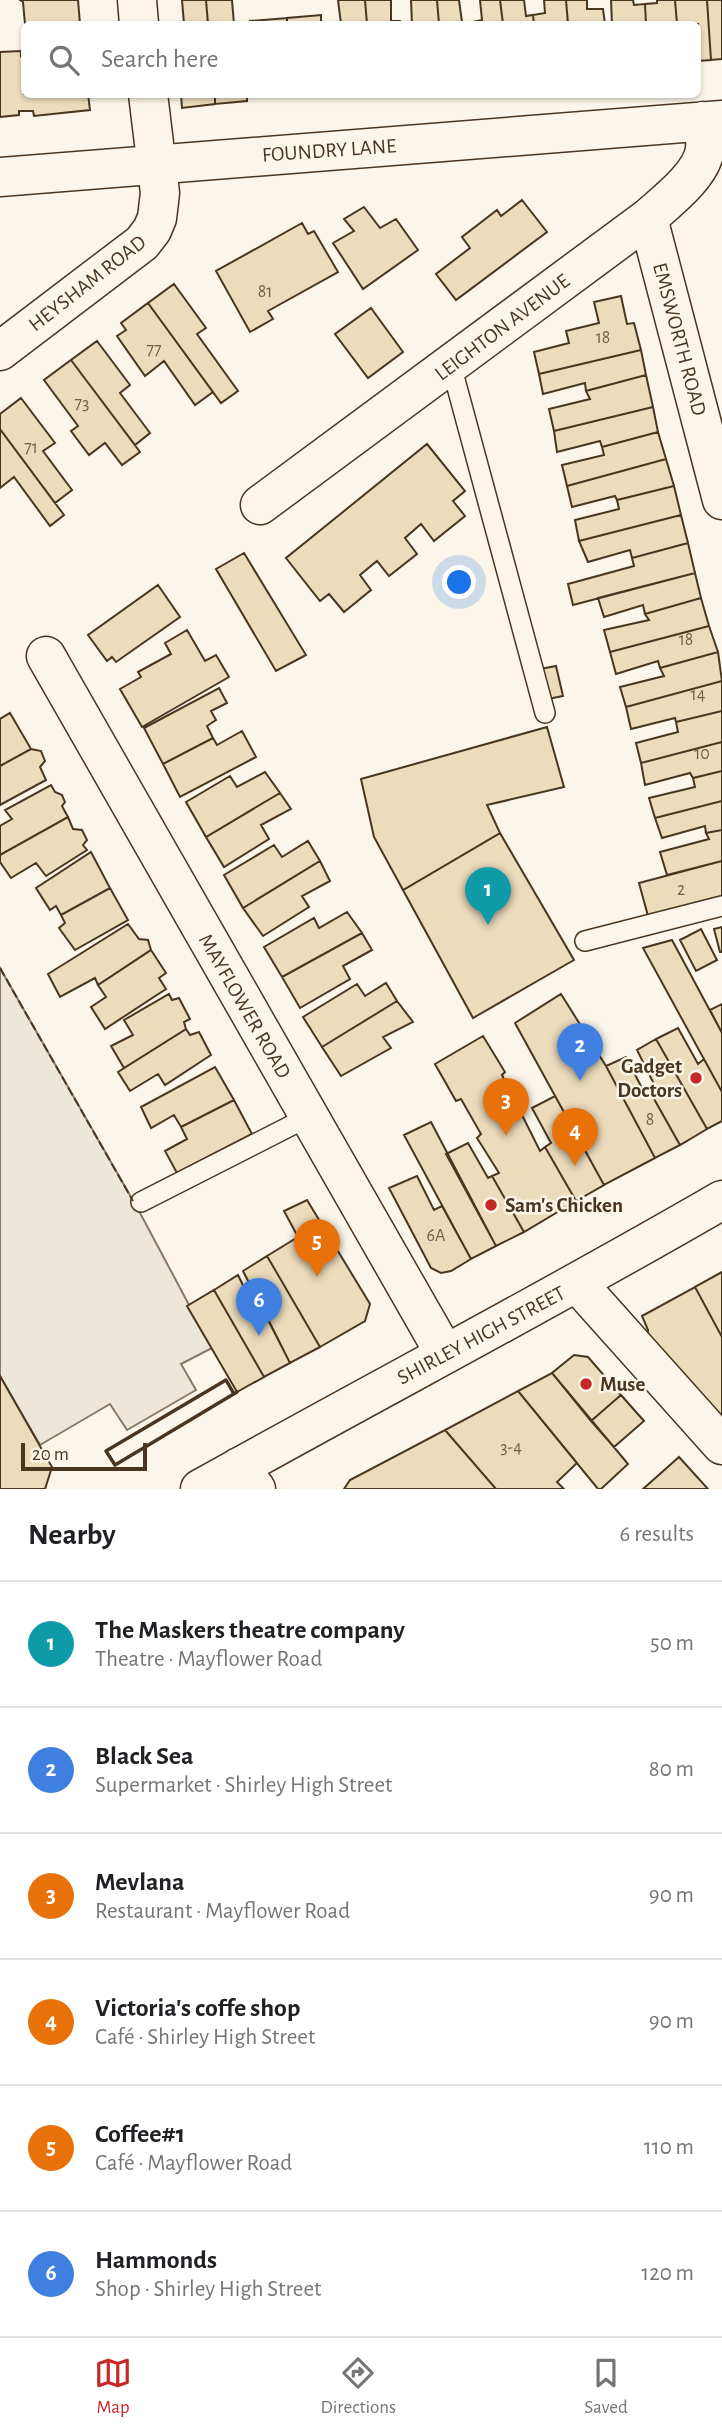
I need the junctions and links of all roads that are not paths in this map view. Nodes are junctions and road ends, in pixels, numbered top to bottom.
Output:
1 (137, 0) edge
2 (139, 21) edge
3 (148, 98) edge
4 (713, 120) edge
5 (156, 164) junction
6 (0, 177) edge
7 (648, 218) junction
8 (0, 351) edge
9 (451, 365) junction
10 (722, 500) edge
11 (260, 505) dead end
12 (46, 656) dead end
13 (545, 713) dead end
14 (722, 906) edge
15 (585, 941) dead end
16 (308, 1117) junction
17 (722, 1200) edge
18 (141, 1202) dead end
19 (578, 1284) junction
20 (444, 1354) junction
21 (722, 1445) edge
22 (248, 1478) edge
23 (200, 1489) edge

1 - 2 street
3 - 5 street, HEYSHAM ROAD
4 - 5 street, FOUNDRY LANE
4 - 7 street, LEIGHTON AVENUE
5 - 6 street, FOUNDRY LANE
5 - 8 street, HEYSHAM ROAD
7 - 9 street, LEIGHTON AVENUE
7 - 10 street, EMSWORTH ROAD
9 - 11 street, LEIGHTON AVENUE
9 - 13 lane
12 - 16 street, MAYFLOWER ROAD
14 - 15 lane
16 - 18 lane
16 - 20 street, MAYFLOWER ROAD
17 - 19 street, SHIRLEY HIGH STREET
19 - 20 street, SHIRLEY HIGH STREET
19 - 21 street
20 - 22 street, SHIRLEY HIGH STREET
22 - 23 street, SHIRLEY HIGH STREET

